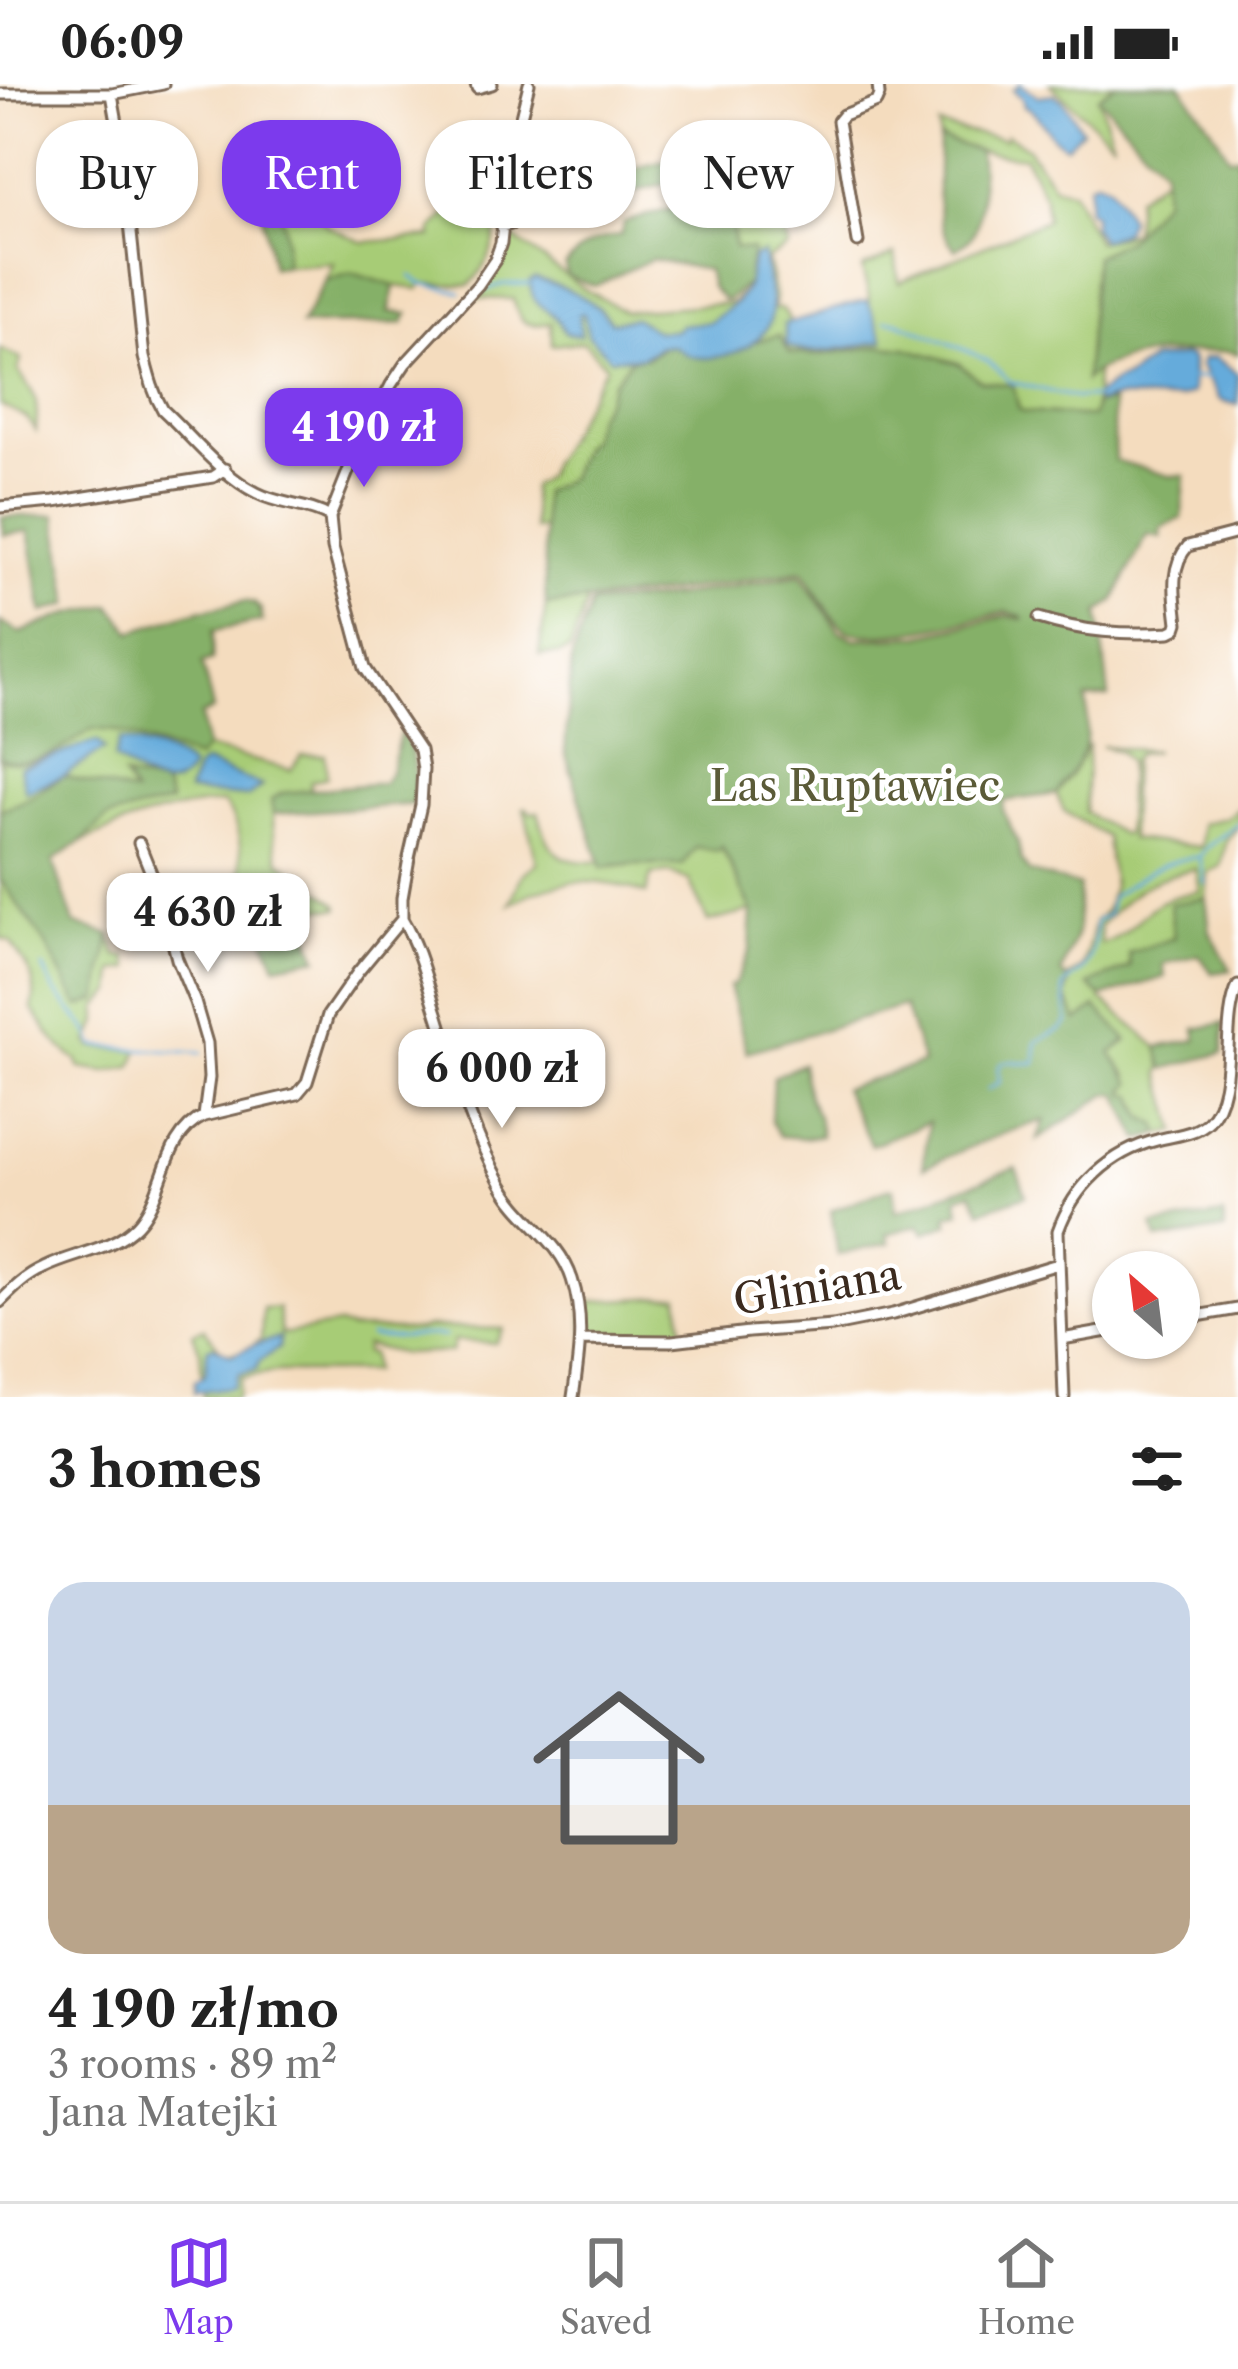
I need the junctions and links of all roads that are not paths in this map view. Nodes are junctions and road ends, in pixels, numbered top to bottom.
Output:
1 (164, 84) edge
2 (476, 84) edge
3 (492, 84) edge
4 (529, 84) edge
5 (878, 84) edge
6 (0, 94) edge
7 (112, 94) junction
8 (520, 120) edge
9 (502, 228) edge
10 (858, 242) dead end
11 (225, 470) junction
12 (0, 507) edge
13 (331, 517) junction
14 (1238, 533) edge
15 (1039, 618) dead end
16 (140, 843) dead end
17 (402, 919) junction
18 (1238, 986) edge
19 (204, 1116) junction
20 (1058, 1264) junction
21 (0, 1302) edge
22 (1238, 1309) edge
23 (1200, 1315) edge
24 (1092, 1332) edge
25 (1062, 1336) junction
26 (580, 1340) junction
27 (573, 1397) edge
28 (1064, 1397) edge

1 - 7 street
2 - 3 street
4 - 8 street
5 - 10 street
6 - 7 street
7 - 11 street
9 - 13 street
11 - 12 street
11 - 13 street
13 - 17 street
14 - 15 street
16 - 19 street
17 - 19 street
17 - 26 street
18 - 20 street
19 - 21 street
20 - 25 street
20 - 26 street, Gliniana
22 - 23 street
24 - 25 street
25 - 28 street
26 - 27 street

